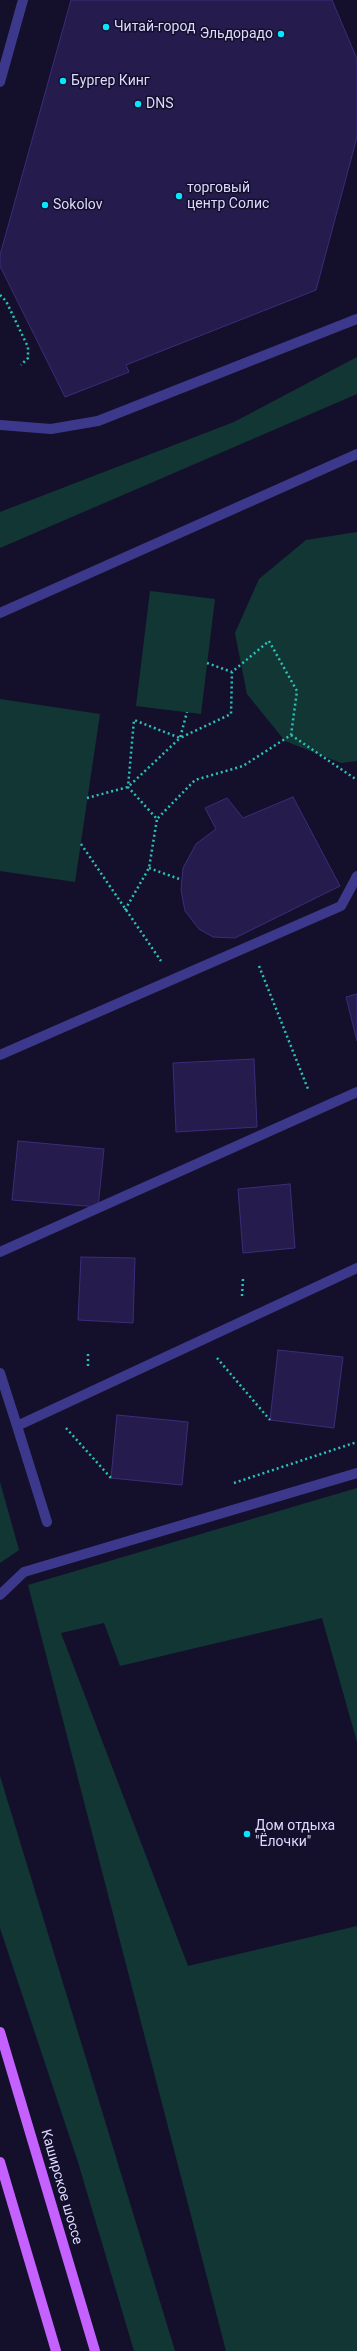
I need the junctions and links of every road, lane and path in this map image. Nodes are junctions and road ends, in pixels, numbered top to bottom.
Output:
1 (23, 0) edge
2 (0, 82) edge
3 (0, 295) edge
4 (357, 319) edge
5 (21, 365) dead end
6 (0, 425) edge
7 (357, 454) edge
8 (0, 613) edge
9 (207, 663) dead end
10 (232, 672) junction
11 (186, 712) dead end
12 (291, 735) junction
13 (180, 738) junction
14 (357, 780) edge
15 (128, 787) junction
16 (87, 798) dead end
17 (157, 819) junction
18 (81, 844) dead end
19 (149, 868) junction
20 (357, 876) edge
21 (182, 880) dead end
22 (125, 910) junction
23 (251, 946) junction
24 (173, 980) junction
25 (0, 1056) edge
26 (357, 1092) edge
27 (317, 1110) junction
28 (0, 1252) edge
29 (357, 1268) edge
30 (202, 1340) junction
31 (0, 1373) edge
32 (50, 1410) junction
33 (270, 1420) dead end
34 (17, 1426) junction
35 (357, 1473) edge
36 (111, 1478) dead end
37 (47, 1522) dead end
38 (0, 1595) edge
39 (0, 2032) edge
40 (0, 2162) edge
41 (56, 2351) edge
42 (95, 2351) edge

1 - 2 lane
3 - 5 path
4 - 6 lane
7 - 8 lane
9 - 10 path
10 - 12 path
10 - 13 path
11 - 13 path
12 - 14 path
12 - 17 path
13 - 15 path
13 - 15 path
15 - 16 path
15 - 17 path
17 - 19 path
18 - 22 path
19 - 21 path
19 - 22 path
20 - 23 lane
22 - 24 path
23 - 24 lane
23 - 27 path
24 - 25 lane
26 - 27 lane
27 - 28 lane
29 - 30 lane
30 - 32 lane
30 - 33 path
31 - 34 lane
32 - 34 lane
32 - 36 path
34 - 37 lane
35 - 38 lane
39 - 42 main road, Каширское шоссе
40 - 41 main road

